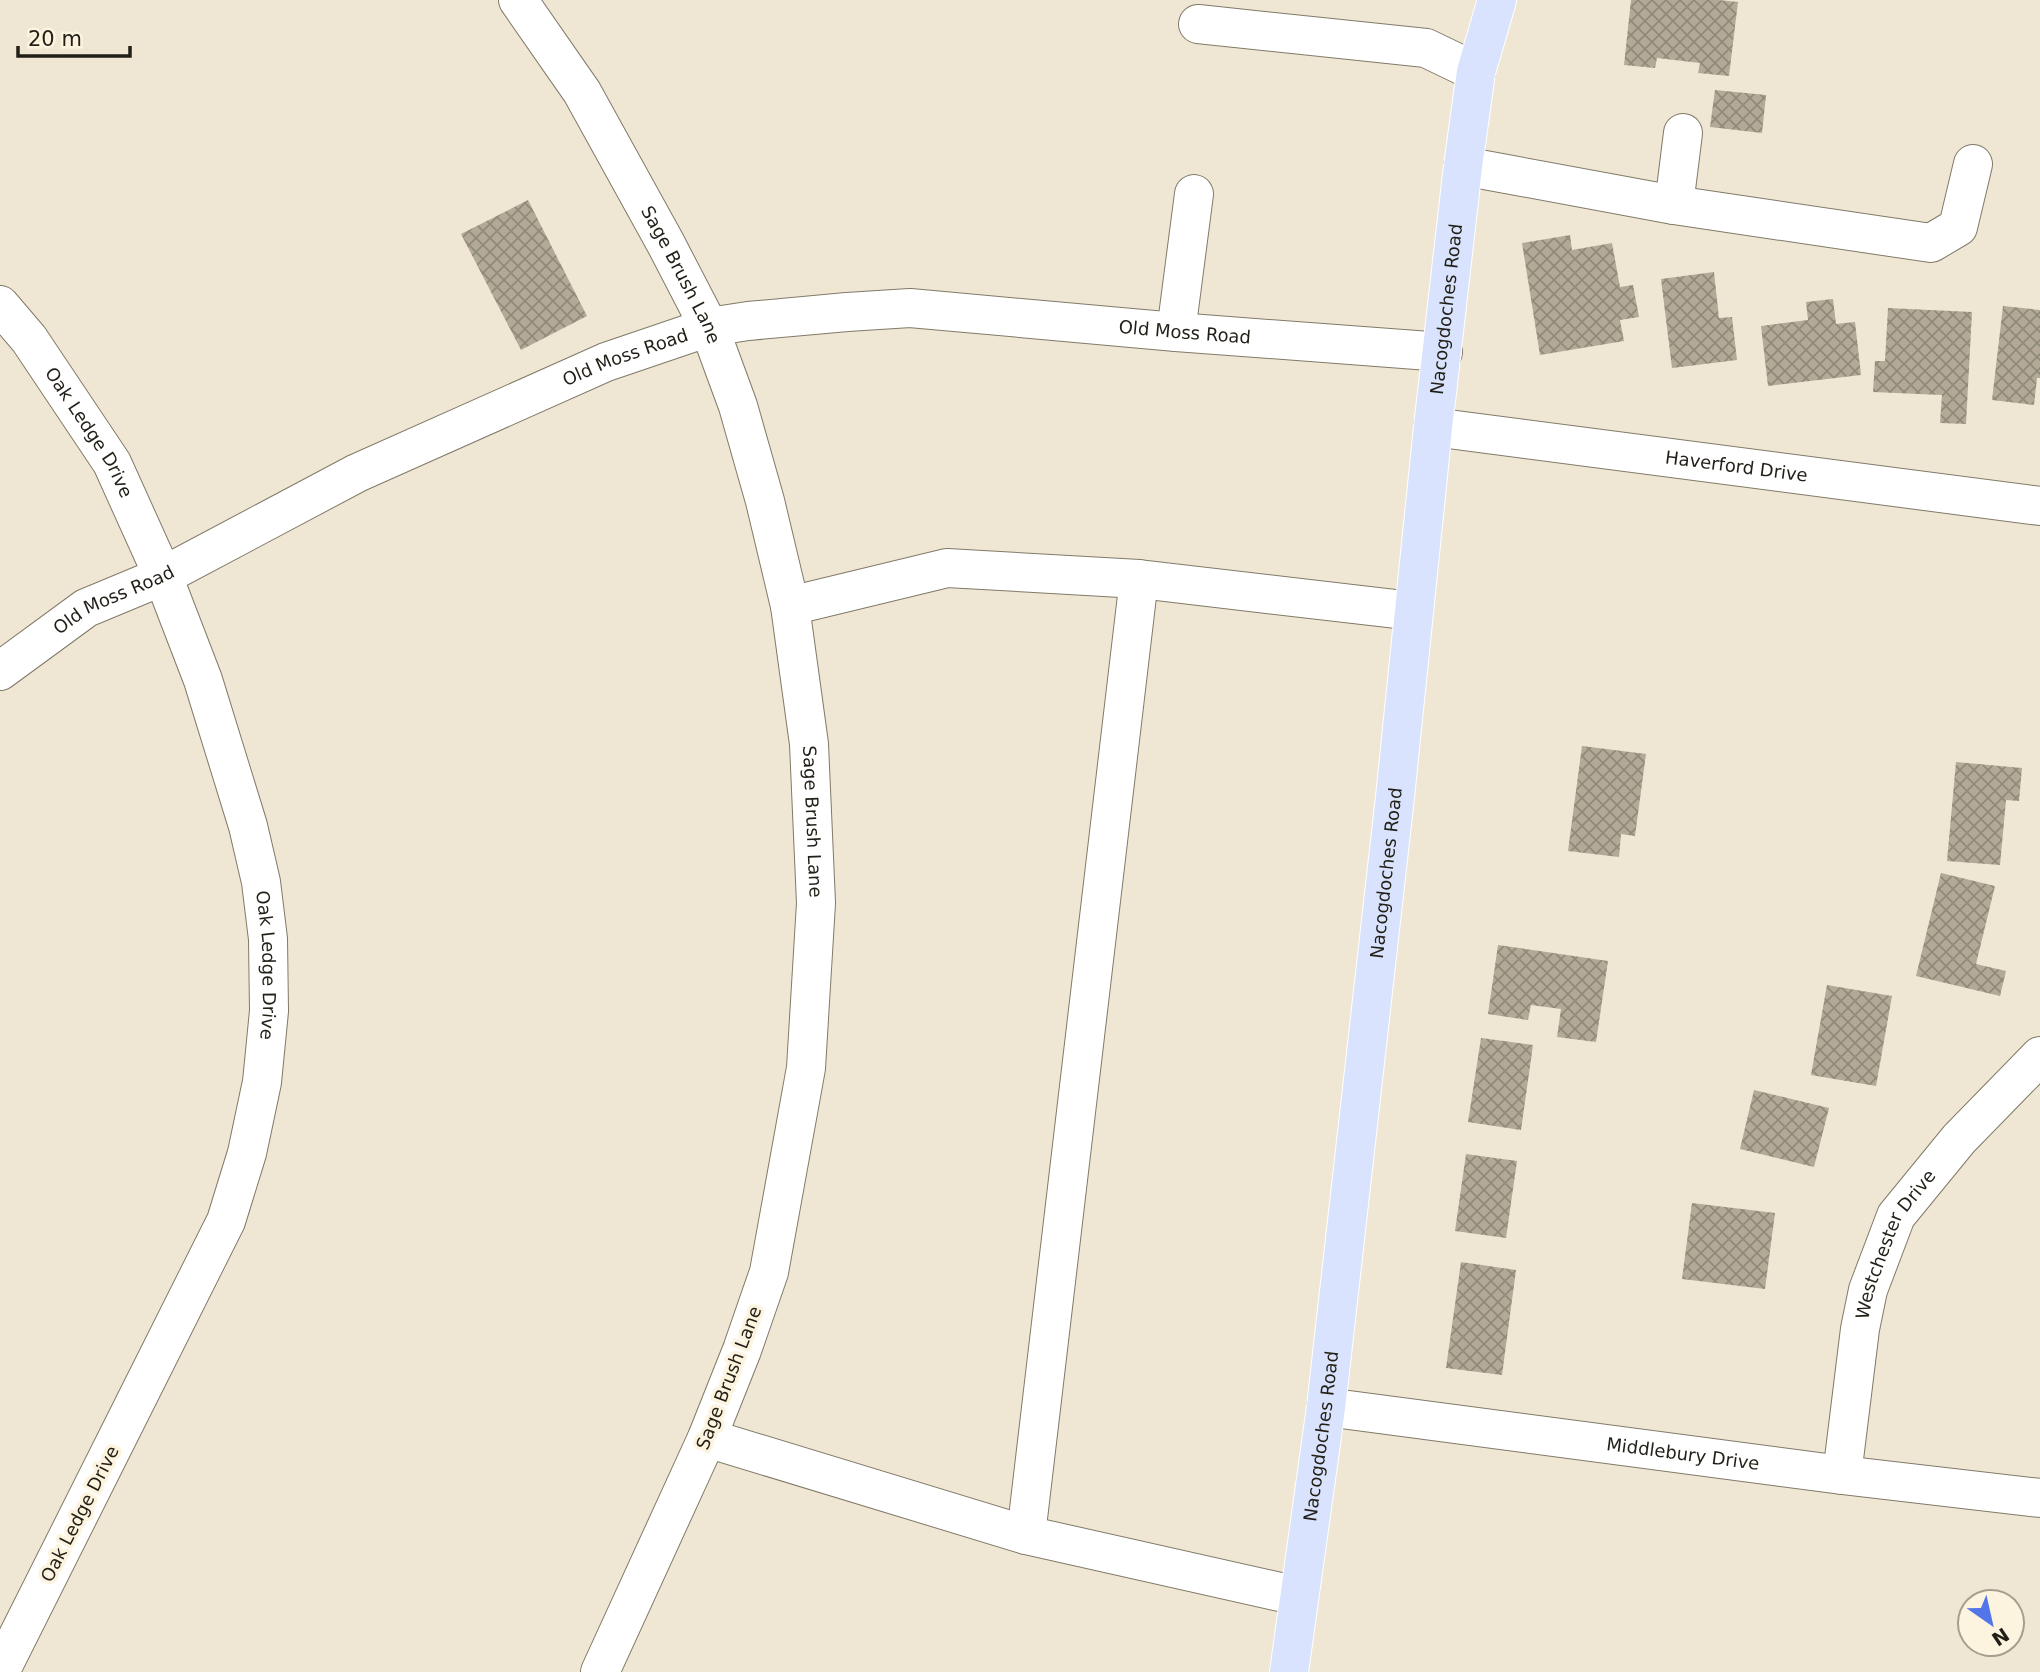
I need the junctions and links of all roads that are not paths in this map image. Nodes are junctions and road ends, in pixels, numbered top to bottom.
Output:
1 (517, 0) edge
2 (1472, 0) edge
3 (1497, 0) edge
4 (1198, 23) dead end
5 (1476, 72) junction
6 (1683, 133) dead end
7 (1973, 163) dead end
8 (1464, 166) junction
9 (1194, 194) dead end
10 (1674, 205) junction
11 (0, 305) edge
12 (709, 327) junction
13 (1176, 332) junction
14 (1443, 352) junction
15 (1433, 428) junction
16 (2040, 506) edge
17 (163, 576) junction
18 (1139, 579) junction
19 (790, 606) junction
20 (1413, 611) junction
21 (0, 671) edge
22 (2040, 1056) edge
23 (1326, 1407) junction
24 (707, 1438) junction
25 (1842, 1475) junction
26 (2040, 1498) edge
27 (1026, 1535) junction
28 (1298, 1596) junction
29 (1, 1672) edge
30 (600, 1672) edge
31 (1289, 1672) edge

1 - 12 street, Sage Brush Lane
2 - 5 main road, Nacogdoches Road
3 - 5 main road, Nacogdoches Road
4 - 5 street
5 - 8 main road, Nacogdoches Road
6 - 10 street
7 - 10 street
8 - 10 street
8 - 14 main road, Nacogdoches Road
9 - 13 street
11 - 17 street, Oak Ledge Drive
12 - 13 street, Old Moss Road
12 - 17 street, Old Moss Road
12 - 19 street, Sage Brush Lane
13 - 14 street, Old Moss Road
14 - 15 main road, Nacogdoches Road
15 - 16 street, Haverford Drive
15 - 20 main road, Nacogdoches Road
17 - 21 street, Old Moss Road
17 - 29 street, Oak Ledge Drive
18 - 19 street
18 - 20 street
18 - 27 street
19 - 24 street, Sage Brush Lane
20 - 23 main road, Nacogdoches Road
22 - 25 street, Westchester Drive
23 - 25 street, Middlebury Drive
23 - 28 main road, Nacogdoches Road
24 - 27 street
24 - 30 street, Sage Brush Lane
25 - 26 street, Middlebury Drive
27 - 28 street
28 - 31 main road, Nacogdoches Road

